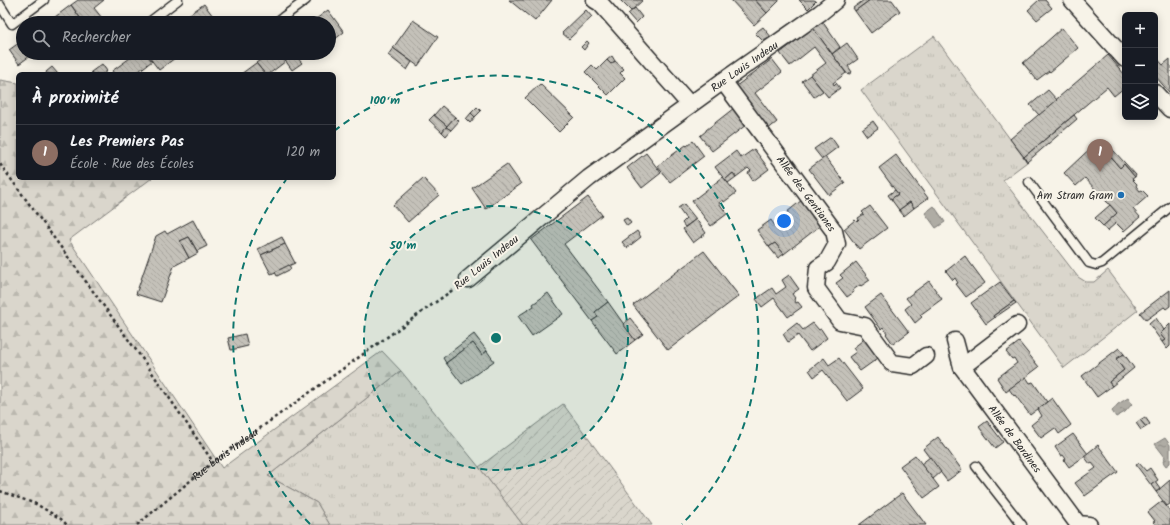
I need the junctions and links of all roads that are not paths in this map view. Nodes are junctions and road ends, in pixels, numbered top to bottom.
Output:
1 (44, 0) edge
2 (178, 0) edge
3 (306, 0) edge
4 (595, 0) edge
5 (836, 0) edge
6 (1072, 0) edge
7 (0, 5) edge
8 (23, 16) edge
9 (157, 16) edge
10 (284, 16) edge
11 (16, 21) edge
12 (1122, 56) edge
13 (723, 81) junction
14 (1158, 96) edge
15 (690, 105) junction
16 (1169, 106) edge
17 (1029, 182) dead end
18 (1170, 207) edge
19 (468, 279) road end
20 (1017, 325) dead end
21 (955, 341) dead end
22 (926, 356) dead end
23 (962, 367) junction
24 (976, 466) dead end
25 (1022, 525) edge
26 (1089, 525) edge

1 - 8 lane
2 - 9 lane
3 - 10 lane
4 - 15 street
5 - 13 street, Rue Louis Indeau
6 - 12 street
7 - 11 lane
13 - 15 street, Rue Louis Indeau
13 - 22 street, Allée des Gentianes
14 - 16 street
15 - 19 street, Rue Louis Indeau
17 - 18 lane
20 - 23 street
21 - 23 street, Allée de Bardines
23 - 26 street, Allée de Bardines
24 - 25 lane

